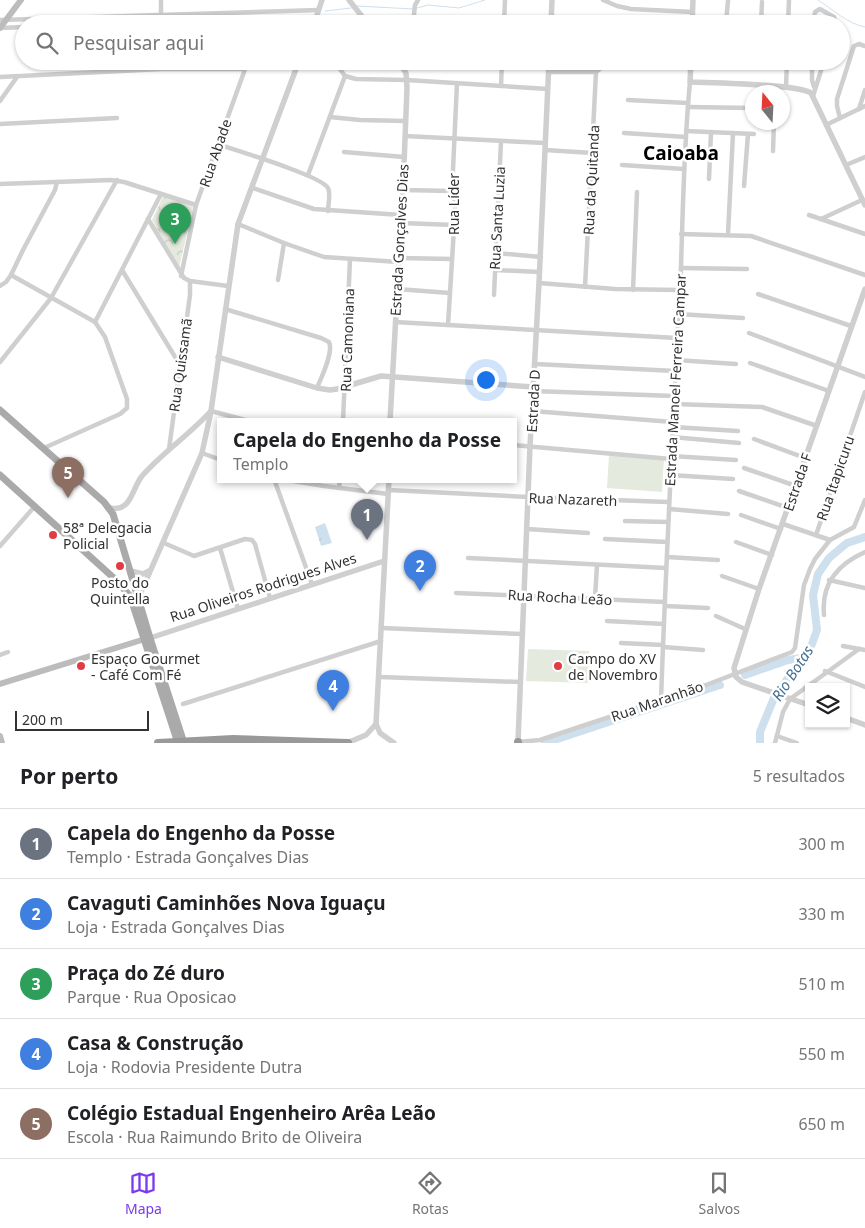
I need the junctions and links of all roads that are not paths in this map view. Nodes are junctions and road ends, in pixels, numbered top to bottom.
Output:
1 (21, 0) edge
2 (161, 0) edge
3 (322, 0) edge
4 (552, 0) edge
5 (603, 0) edge
6 (693, 0) edge
7 (728, 0) edge
8 (789, 0) edge
9 (505, 1) edge
10 (350, 2) edge
11 (416, 2) edge
12 (762, 2) dead end
13 (319, 10) junction
14 (264, 12) junction
15 (693, 12) junction
16 (161, 15) edge
17 (187, 15) edge
18 (263, 15) edge
19 (317, 15) edge
20 (361, 15) edge
21 (413, 15) edge
22 (504, 15) edge
23 (551, 15) edge
24 (693, 15) edge
25 (727, 15) edge
26 (761, 15) edge
27 (788, 15) edge
28 (815, 15) edge
29 (830, 15) edge
30 (3, 20) edge
31 (15, 27) edge
32 (0, 28) edge
33 (865, 46) edge
34 (850, 58) edge
35 (141, 70) edge
36 (245, 70) edge
37 (296, 70) edge
38 (341, 70) edge
39 (404, 70) edge
40 (502, 70) edge
41 (599, 70) edge
42 (690, 70) edge
43 (787, 70) edge
44 (812, 70) edge
45 (821, 70) edge
46 (846, 70) edge
47 (548, 72) joint
48 (596, 72) junction
49 (17, 76) junction
50 (345, 76) junction
51 (0, 77) edge
52 (407, 80) junction
53 (690, 82) junction
54 (457, 83) junction
55 (786, 85) edge
56 (501, 86) junction
57 (745, 87) edge
58 (814, 87) junction
59 (790, 88) edge
60 (548, 89) junction
61 (865, 90) edge
62 (813, 96) junction
63 (628, 100) dead end
64 (0, 101) edge
65 (688, 105) junction
66 (865, 106) edge
67 (745, 108) edge
68 (859, 109) junction
69 (330, 117) junction
70 (116, 118) dead end
71 (840, 118) junction
72 (406, 121) junction
73 (0, 124) edge
74 (826, 125) junction
75 (774, 130) edge
76 (710, 132) junction
77 (624, 133) dead end
78 (733, 133) junction
79 (686, 134) junction
80 (748, 134) junction
81 (754, 134) dead end
82 (405, 136) junction
83 (454, 139) junction
84 (501, 141) junction
85 (217, 144) junction
86 (545, 146) junction
87 (773, 150) dead end
88 (344, 152) dead end
89 (593, 153) junction
90 (404, 157) junction
91 (865, 157) edge
92 (262, 160) junction
93 (622, 165) dead end
94 (846, 165) junction
95 (684, 169) junction
96 (308, 175) junction
97 (117, 180) junction
98 (709, 180) dead end
99 (57, 182) junction
100 (0, 184) edge
101 (744, 186) dead end
102 (253, 188) junction
103 (403, 190) junction
104 (452, 191) junction
105 (637, 192) dead end
106 (161, 194) junction
107 (864, 202) edge
108 (196, 205) junction
109 (328, 210) junction
110 (401, 215) junction
111 (809, 215) dead end
112 (148, 219) junction
113 (821, 219) junction
114 (401, 223) junction
115 (238, 224) junction
116 (454, 225) junction
117 (682, 234) junction
118 (728, 234) junction
119 (865, 234) edge
120 (284, 243) junction
121 (496, 254) junction
122 (541, 256) junction
123 (452, 259) junction
124 (350, 260) junction
125 (399, 260) junction
126 (681, 268) junction
127 (747, 269) dead end
128 (122, 270) junction
129 (495, 270) junction
130 (540, 272) junction
131 (11, 275) junction
132 (181, 276) junction
133 (865, 276) edge
134 (278, 280) dead end
135 (190, 281) junction
136 (539, 283) junction
137 (0, 286) edge
138 (228, 286) junction
139 (585, 287) junction
140 (397, 289) junction
141 (865, 289) edge
142 (633, 290) junction
143 (678, 290) junction
144 (450, 293) junction
145 (758, 294) dead end
146 (494, 295) dead end
147 (51, 298) junction
148 (225, 309) junction
149 (678, 314) junction
150 (743, 318) dead end
151 (94, 322) junction
152 (395, 322) junction
153 (448, 326) junction
154 (851, 326) junction
155 (536, 330) junction
156 (749, 333) dead end
157 (677, 338) junction
158 (218, 357) junction
159 (676, 360) junction
160 (0, 362) edge
161 (535, 364) junction
162 (736, 364) dead end
163 (750, 364) dead end
164 (180, 365) junction
165 (838, 366) junction
166 (675, 370) junction
167 (392, 376) junction
168 (865, 377) edge
169 (345, 387) junction
170 (317, 388) junction
171 (533, 389) junction
172 (829, 391) junction
173 (865, 392) edge
174 (674, 396) junction
175 (674, 404) junction
176 (0, 410) edge
177 (211, 411) junction
178 (532, 411) junction
179 (238, 418) edge
180 (343, 418) edge
181 (390, 418) edge
182 (673, 425) junction
183 (817, 426) junction
184 (738, 431) dead end
185 (672, 437) junction
186 (754, 438) dead end
187 (739, 442) dead end
188 (517, 445) edge
189 (530, 446) junction
190 (44, 448) junction
191 (169, 449) junction
192 (202, 453) junction
193 (671, 458) junction
194 (805, 458) junction
195 (217, 459) edge
196 (736, 460) dead end
197 (744, 468) dead end
198 (0, 474) edge
199 (670, 475) junction
200 (733, 479) dead end
201 (275, 483) edge
202 (307, 483) edge
203 (340, 483) edge
204 (388, 483) edge
205 (796, 486) junction
206 (339, 488) junction
207 (739, 491) dead end
208 (388, 492) junction
209 (528, 497) junction
210 (865, 500) edge
211 (668, 502) junction
212 (35, 506) junction
213 (109, 508) junction
214 (788, 508) junction
215 (669, 509) junction
216 (728, 514) dead end
217 (741, 515) dead end
218 (625, 521) dead end
219 (668, 522) junction
220 (782, 527) junction
221 (526, 528) junction
222 (588, 532) dead end
223 (816, 535) junction
224 (605, 539) dead end
225 (830, 540) junction
226 (667, 542) junction
227 (736, 542) dead end
228 (164, 543) junction
229 (0, 546) edge
230 (220, 548) junction
231 (865, 552) edge
232 (772, 556) junction
233 (468, 558) dead end
234 (667, 558) junction
235 (718, 560) dead end
236 (384, 561) junction
237 (526, 561) junction
238 (597, 566) junction
239 (666, 568) junction
240 (149, 571) junction
241 (131, 573) junction
242 (722, 576) dead end
243 (829, 580) junction
244 (119, 582) junction
245 (312, 584) junction
246 (865, 588) edge
247 (759, 589) junction
248 (456, 593) dead end
249 (524, 595) junction
250 (270, 598) junction
251 (596, 598) junction
252 (135, 600) junction
253 (665, 604) junction
254 (708, 608) dead end
255 (238, 609) junction
256 (824, 615) dead end
257 (716, 616) dead end
258 (607, 621) dead end
259 (664, 624) junction
260 (382, 628) junction
261 (745, 629) junction
262 (522, 634) junction
263 (147, 638) junction
264 (381, 641) junction
265 (621, 643) dead end
266 (663, 646) junction
267 (843, 646) dead end
268 (859, 648) junction
269 (703, 650) dead end
270 (865, 650) edge
271 (8, 652) dead end
272 (0, 655) edge
273 (826, 671) junction
274 (735, 674) junction
275 (380, 677) junction
276 (520, 682) junction
277 (0, 684) edge
278 (865, 687) edge
279 (790, 699) junction
280 (661, 700) junction
281 (183, 704) dead end
282 (805, 704) edge
283 (170, 709) junction
284 (850, 719) edge
285 (376, 724) junction
286 (865, 725) edge
287 (0, 736) edge
288 (777, 736) junction
289 (518, 742) edge
290 (2, 743) edge
291 (158, 743) edge
292 (178, 743) edge
293 (184, 743) edge
294 (347, 743) edge
295 (394, 743) edge
296 (775, 743) edge
297 (797, 743) edge

1 - 30 main road
2 - 16 street
3 - 13 street
4 - 23 street
5 - 15 street
6 - 15 street
7 - 25 street
8 - 27 street
9 - 22 street
10 - 20 street
11 - 21 street
12 - 26 street
13 - 14 street
13 - 19 street
14 - 17 street
14 - 18 street
15 - 24 street
28 - 29 street
30 - 32 main road
31 - 32 street
33 - 34 street
35 - 49 street
36 - 85 street, Rua Abade
37 - 92 street
38 - 50 street
39 - 52 street, Estrada Gonçalves Dias
40 - 56 street
41 - 48 street
42 - 53 street, Estrada Manoel Ferreira Campar
43 - 55 street
44 - 58 street
45 - 58 street
46 - 71 street
47 - 48 street
47 - 60 street, Estrada D
48 - 89 street, Rua da Quitanda
49 - 51 street
49 - 64 street
50 - 52 street
50 - 69 street
52 - 54 street
52 - 72 street, Estrada Gonçalves Dias
53 - 57 street
53 - 65 street, Estrada Manoel Ferreira Campar
54 - 56 street
54 - 83 street, Rua Líder
56 - 60 street
58 - 62 street
59 - 62 street
60 - 86 street, Estrada D
61 - 68 street
62 - 74 street
63 - 65 street
65 - 67 street
65 - 79 street, Estrada Manoel Ferreira Campar
66 - 68 street
68 - 71 street
69 - 72 street
69 - 96 street
70 - 73 street
71 - 74 street
72 - 82 street, Estrada Gonçalves Dias
74 - 94 street
75 - 87 street
76 - 78 street
76 - 79 street
76 - 98 street
77 - 79 street
78 - 80 street
78 - 118 street
79 - 95 street, Estrada Manoel Ferreira Campar
80 - 81 street
80 - 101 street
82 - 83 street
82 - 90 street, Estrada Gonçalves Dias
83 - 84 street
83 - 104 street, Rua Líder
84 - 86 street
84 - 121 street, Rua Santa Luzia
85 - 92 street
85 - 108 street, Rua Abade
86 - 89 street
86 - 122 street, Estrada D
88 - 90 street
89 - 139 street, Rua da Quitanda
90 - 103 street, Estrada Gonçalves Dias
91 - 94 street
92 - 96 street
92 - 102 street
93 - 95 street
94 - 107 street
95 - 117 street, Estrada Manoel Ferreira Campar
96 - 109 street
97 - 99 street
97 - 106 street
97 - 147 street
99 - 100 street
99 - 131 street
102 - 109 street
102 - 115 street
103 - 104 street
103 - 110 street, Estrada Gonçalves Dias
104 - 116 street, Rua Líder
105 - 142 street
106 - 108 street
106 - 112 street
107 - 113 street
108 - 132 street, Rua Abade
109 - 110 street
110 - 114 street, Estrada Gonçalves Dias
111 - 113 street
112 - 128 street
112 - 132 street
113 - 119 street
114 - 116 street
114 - 125 street, Estrada Gonçalves Dias
115 - 120 street
115 - 138 street
116 - 123 street, Rua Líder
117 - 118 street
117 - 126 street, Estrada Manoel Ferreira Campar
118 - 133 street
120 - 124 street
120 - 134 street
121 - 122 street
121 - 129 street, Rua Santa Luzia
122 - 130 street, Estrada D
123 - 125 street
123 - 144 street, Rua Líder
124 - 125 street
124 - 169 street, Rua Camoniana
125 - 140 street, Estrada Gonçalves Dias
126 - 127 street
126 - 143 street, Estrada Manoel Ferreira Campar
128 - 151 street
128 - 164 street
129 - 130 street
129 - 146 street, Rua Santa Luzia
130 - 136 street, Estrada D
131 - 137 street
131 - 147 street
132 - 135 street
135 - 138 street
135 - 164 street, Rua Quissamã
136 - 139 street
136 - 155 street, Estrada D
138 - 148 street
139 - 142 street
140 - 144 street
140 - 152 street, Estrada Gonçalves Dias
141 - 154 street, Estrada F
142 - 143 street
143 - 149 street, Estrada Manoel Ferreira Campar
144 - 153 street, Rua Líder
145 - 154 street
147 - 151 street
147 - 160 street
148 - 158 street
148 - 170 street
149 - 150 street
149 - 157 street, Estrada Manoel Ferreira Campar
151 - 190 street
152 - 153 street
152 - 167 street, Estrada Gonçalves Dias
153 - 155 street
154 - 165 street, Estrada F
155 - 157 street
155 - 161 street, Estrada D
156 - 165 street
157 - 159 street, Estrada Manoel Ferreira Campar
158 - 170 street
158 - 177 street
159 - 162 street
159 - 166 street, Estrada Manoel Ferreira Campar
161 - 166 street
161 - 171 street, Estrada D
163 - 172 street
164 - 191 street, Rua Quissamã
165 - 168 street
165 - 172 street, Estrada F
166 - 174 street, Estrada Manoel Ferreira Campar
167 - 169 street
167 - 171 street
167 - 181 street, Estrada Gonçalves Dias
169 - 170 street
169 - 180 street, Rua Camoniana
171 - 174 street
171 - 178 street, Estrada D
172 - 183 street, Estrada F
173 - 223 street, Rua Itapicuru
174 - 175 street, Estrada Manoel Ferreira Campar
175 - 182 street, Estrada Manoel Ferreira Campar
175 - 183 street
176 - 190 main road
177 - 179 street
177 - 191 street
177 - 192 street
178 - 182 street
178 - 189 street, Estrada D
182 - 184 street
182 - 185 street, Estrada Manoel Ferreira Campar
183 - 194 street, Estrada F
185 - 187 street
185 - 193 street, Estrada Manoel Ferreira Campar
186 - 194 street
188 - 189 street
189 - 193 street
189 - 209 street, Estrada D
190 - 213 main road
191 - 213 street
192 - 195 street
192 - 228 street
193 - 196 street
193 - 199 street, Estrada Manoel Ferreira Campar
194 - 205 street, Estrada F
197 - 205 street
198 - 212 main road
199 - 200 street
199 - 211 street, Estrada Manoel Ferreira Campar
201 - 245 street
202 - 206 street, Rua Nazareth
203 - 206 street
204 - 208 street
205 - 214 street, Estrada F
206 - 208 street, Rua Nazareth
207 - 214 street
208 - 209 street, Rua Nazareth
208 - 236 street
209 - 211 street, Rua Nazareth
209 - 221 street, Estrada D
210 - 225 street
211 - 215 street, Estrada Manoel Ferreira Campar
212 - 229 street
212 - 244 main road
213 - 241 main road
214 - 220 street, Estrada F
215 - 216 street
215 - 219 street, Estrada Manoel Ferreira Campar
217 - 220 street
218 - 219 street
219 - 226 street, Estrada Manoel Ferreira Campar
220 - 223 street
220 - 232 street, Estrada F
221 - 222 street
221 - 237 street, Estrada D
223 - 225 street
224 - 226 street
225 - 274 street, Rua Maranhão
226 - 234 street, Estrada Manoel Ferreira Campar
227 - 232 street
228 - 230 street
228 - 240 street
230 - 250 street
230 - 255 street
231 - 243 street
232 - 247 street, Estrada F
233 - 237 street
234 - 235 street
234 - 239 street, Estrada Manoel Ferreira Campar
236 - 245 street, Rua Oliveiros Rodrigues Alves
236 - 260 street
237 - 238 street
237 - 249 street, Estrada D
238 - 239 street
238 - 251 street
239 - 253 street, Estrada Manoel Ferreira Campar
240 - 241 street
240 - 252 street
241 - 244 main road
241 - 252 main road
242 - 247 street
243 - 246 street
243 - 256 street
244 - 252 main road
245 - 250 street, Rua Oliveiros Rodrigues Alves
247 - 261 street, Estrada F
248 - 249 street, Rua Rocha Leão
249 - 251 street, Rua Rocha Leão
249 - 262 street, Estrada D
250 - 255 street, Rua Oliveiros Rodrigues Alves
251 - 253 street, Rua Rocha Leão
252 - 263 main road
253 - 254 street, Rua Rocha Leão
253 - 259 street, Estrada Manoel Ferreira Campar
255 - 263 street, Rua Oliveiros Rodrigues Alves
257 - 261 street
258 - 259 street
259 - 266 street, Estrada Manoel Ferreira Campar
260 - 262 street
260 - 264 street
261 - 274 street, Estrada F
262 - 276 street, Estrada D
263 - 277 main road, Rua Oliveiros Rodrigues Alves
263 - 283 main road
264 - 275 street
264 - 281 street
265 - 266 street
266 - 269 street
266 - 280 street, Estrada Manoel Ferreira Campar
267 - 268 street
268 - 270 street
268 - 273 street
271 - 272 street
273 - 278 street
273 - 279 street
274 - 279 street
274 - 280 street, Rua Maranhão
275 - 276 street
275 - 285 street
276 - 289 street, Estrada D
279 - 282 street
279 - 288 street
280 - 289 street, Rua Maranhão
283 - 292 main road
283 - 293 main road
284 - 286 street
285 - 294 street
285 - 295 street
287 - 290 main road
288 - 296 street
288 - 297 street
291 - 294 highway

